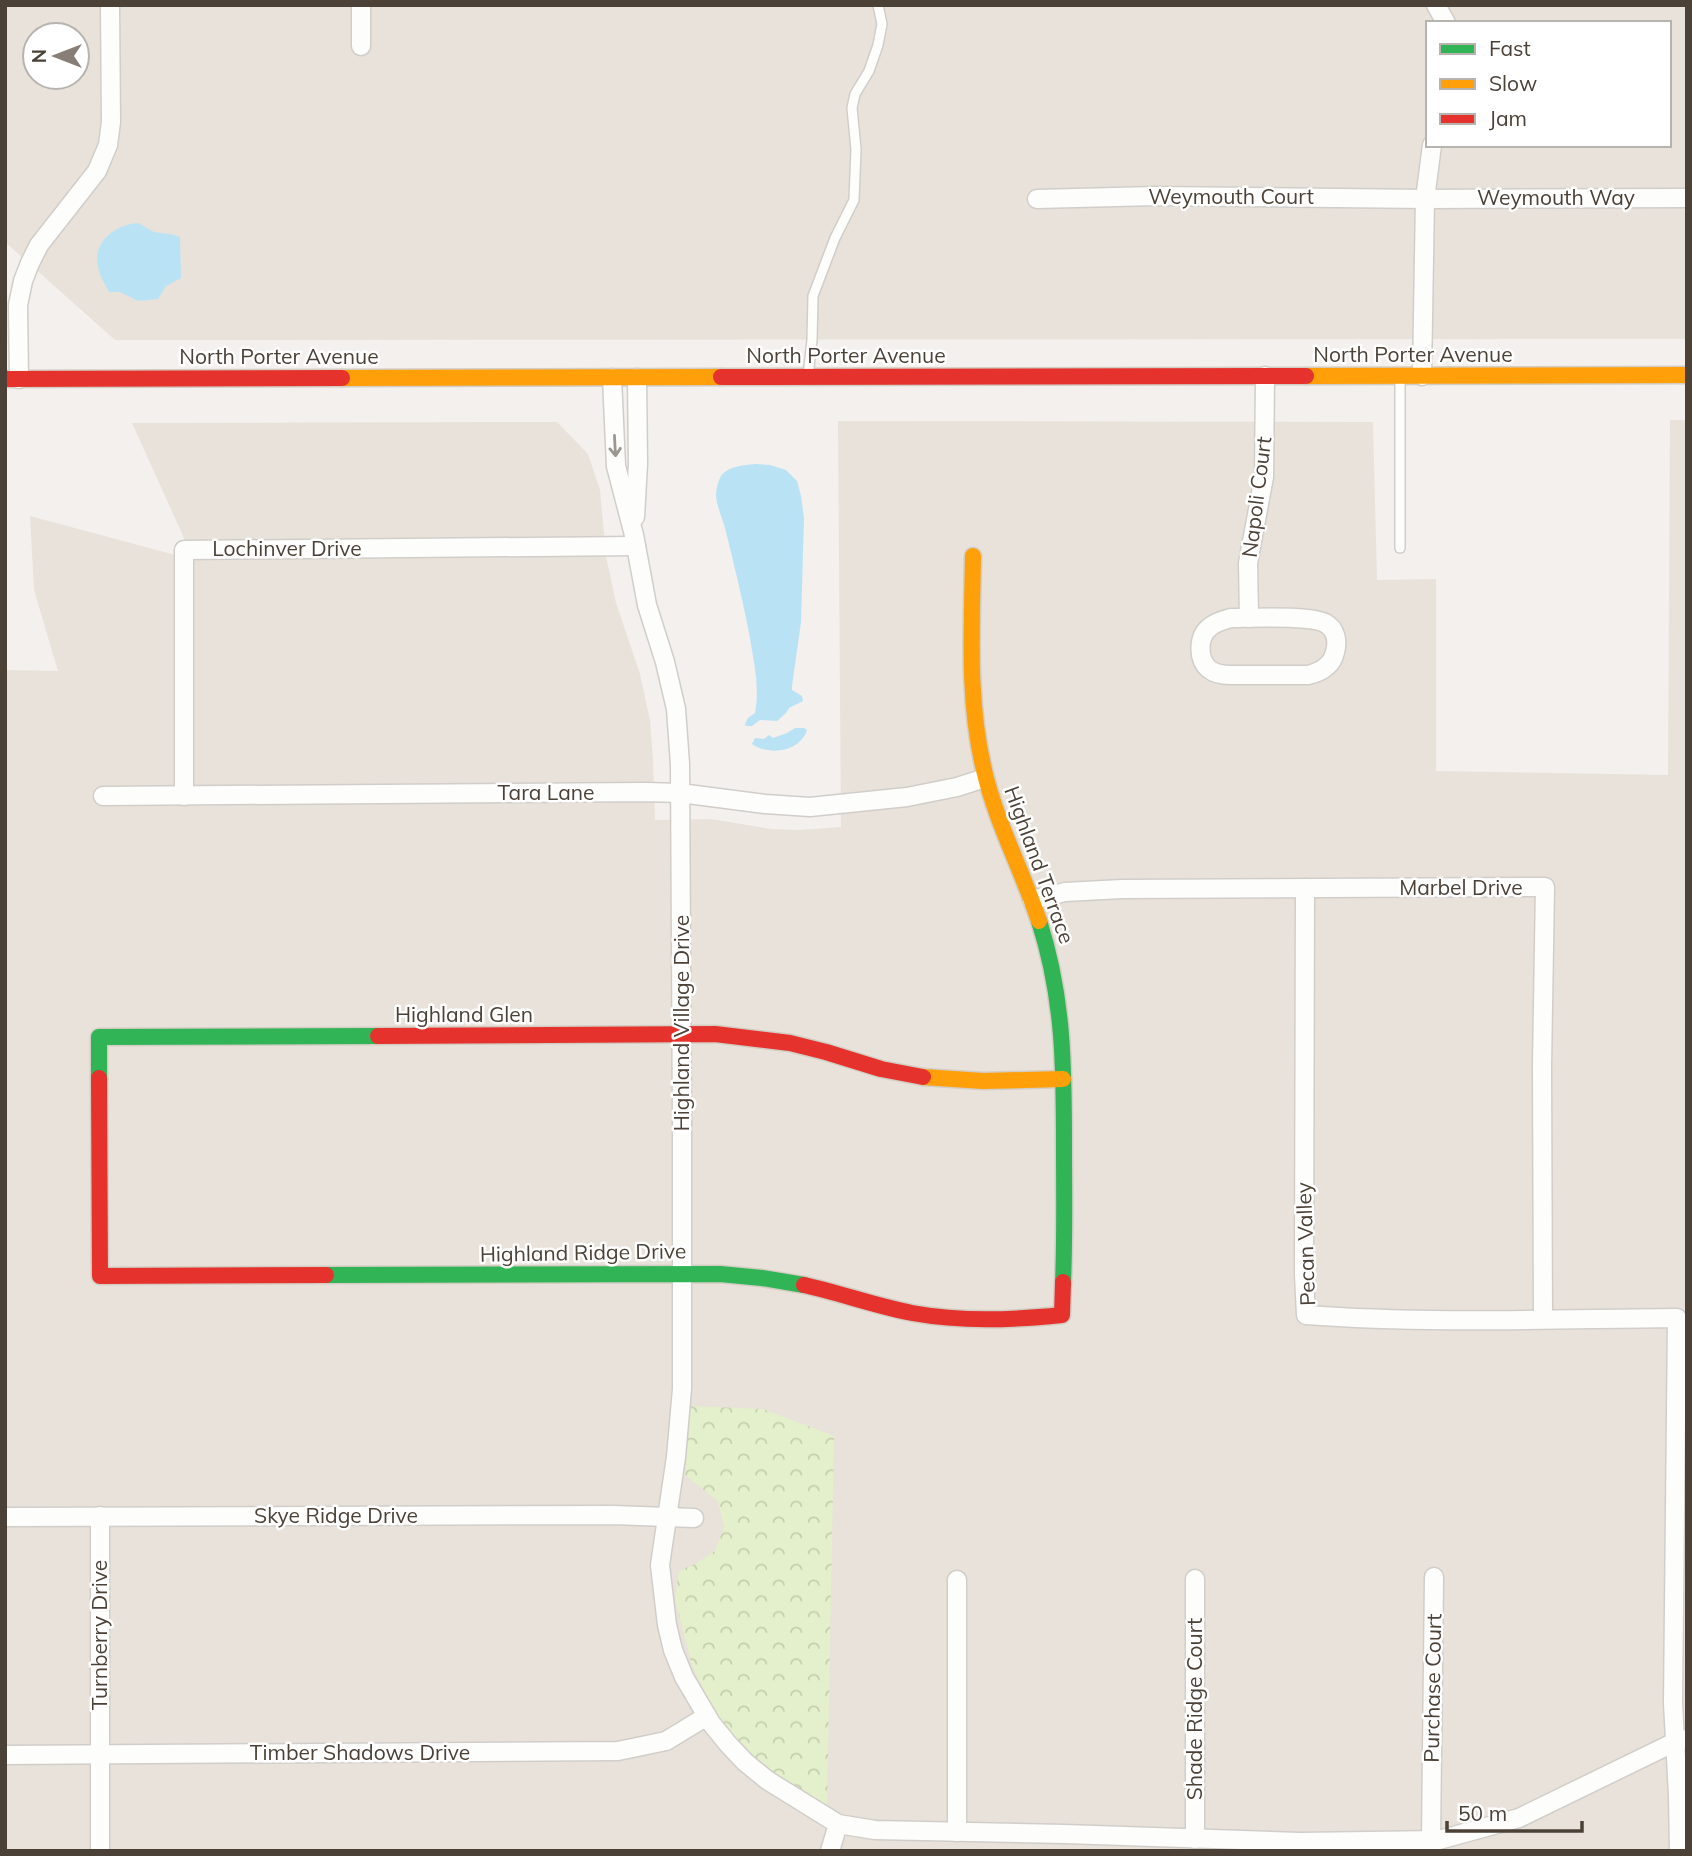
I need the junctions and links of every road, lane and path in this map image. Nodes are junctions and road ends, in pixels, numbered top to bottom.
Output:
1 (110, 5) edge
2 (361, 5) edge
3 (878, 5) edge
4 (1436, 5) edge
5 (1445, 21) edge
6 (361, 46) dead end
7 (1432, 147) edge
8 (1687, 198) edge
9 (1425, 199) junction
10 (1037, 200) dead end
11 (1687, 375) edge
12 (1265, 376) junction
13 (1400, 376) junction
14 (1422, 376) junction
15 (808, 377) junction
16 (612, 378) junction
17 (638, 378) junction
18 (12, 379) edge
19 (635, 540) junction
20 (1400, 548) dead end
21 (973, 556) dead end
22 (1249, 618) junction
23 (985, 778) junction
24 (680, 793) junction
25 (103, 796) dead end
26 (184, 796) junction
27 (1305, 888) junction
28 (1032, 900) junction
29 (682, 1035) junction
30 (1063, 1079) junction
31 (682, 1273) junction
32 (100, 1276) joint
33 (1062, 1315) joint
34 (1543, 1319) junction
35 (100, 1516) junction
36 (667, 1516) junction
37 (5, 1517) edge
38 (694, 1518) dead end
39 (1434, 1577) dead end
40 (1195, 1579) dead end
41 (957, 1580) dead end
42 (707, 1716) junction
43 (1681, 1741) edge
44 (100, 1754) junction
45 (5, 1755) edge
46 (838, 1824) junction
47 (957, 1832) junction
48 (1195, 1839) junction
49 (1431, 1840) junction
50 (1065, 1842) edge
51 (1300, 1847) edge
52 (100, 1851) edge
53 (831, 1851) edge
54 (1679, 1851) edge

1 - 18 street
2 - 6 street
3 - 15 lane
4 - 5 street
7 - 9 street
8 - 9 street, Weymouth Way
9 - 10 street, Weymouth Court
9 - 14 street
11 - 14 street, North Porter Avenue
12 - 13 street, North Porter Avenue
12 - 15 street, North Porter Avenue
12 - 22 street, Napoli Court
13 - 14 street, North Porter Avenue
13 - 20 lane
15 - 17 street, North Porter Avenue
16 - 17 street, North Porter Avenue
16 - 18 street, North Porter Avenue
16 -> 19 street, Highland Village Drive
17 - 19 street, Highland Village Drive
19 - 24 street, Highland Village Drive
19 - 26 street, Lochinver Drive
21 - 23 street, Highland Terrace
22 - 22 street
23 - 24 street, Tara Lane
23 - 28 street, Highland Terrace
24 - 26 street, Tara Lane
24 - 29 street, Highland Village Drive
25 - 26 street, Tara Lane
27 - 28 street, Marbel Drive
27 - 34 street, Pecan Valley
27 - 34 street, Marbel Drive
28 - 30 street, Highland Terrace
29 - 30 street, Highland Glen
29 - 31 street, Highland Village Drive
29 - 32 street, Highland Glen
30 - 33 street, Highland Terrace
31 - 32 street, Highland Ridge Drive
31 - 33 street, Highland Ridge Drive
31 - 36 street, Highland Village Drive
34 - 43 street, Pecan Valley
35 - 36 street, Skye Ridge Drive
35 - 37 street, Skye Ridge Drive
35 - 44 street, Turnberry Drive
36 - 38 street
36 - 42 street, Highland Village Drive
39 - 49 street, Purchase Court
40 - 48 street, Shade Ridge Court
41 - 47 street
42 - 44 street, Timber Shadows Drive
42 - 46 street, Highland Village Drive
43 - 49 street
43 - 54 street
44 - 45 street, Timber Shadows Drive
44 - 52 street, Turnberry Drive
46 - 47 street
46 - 53 street
47 - 50 street
48 - 50 street
48 - 51 street
49 - 51 street

